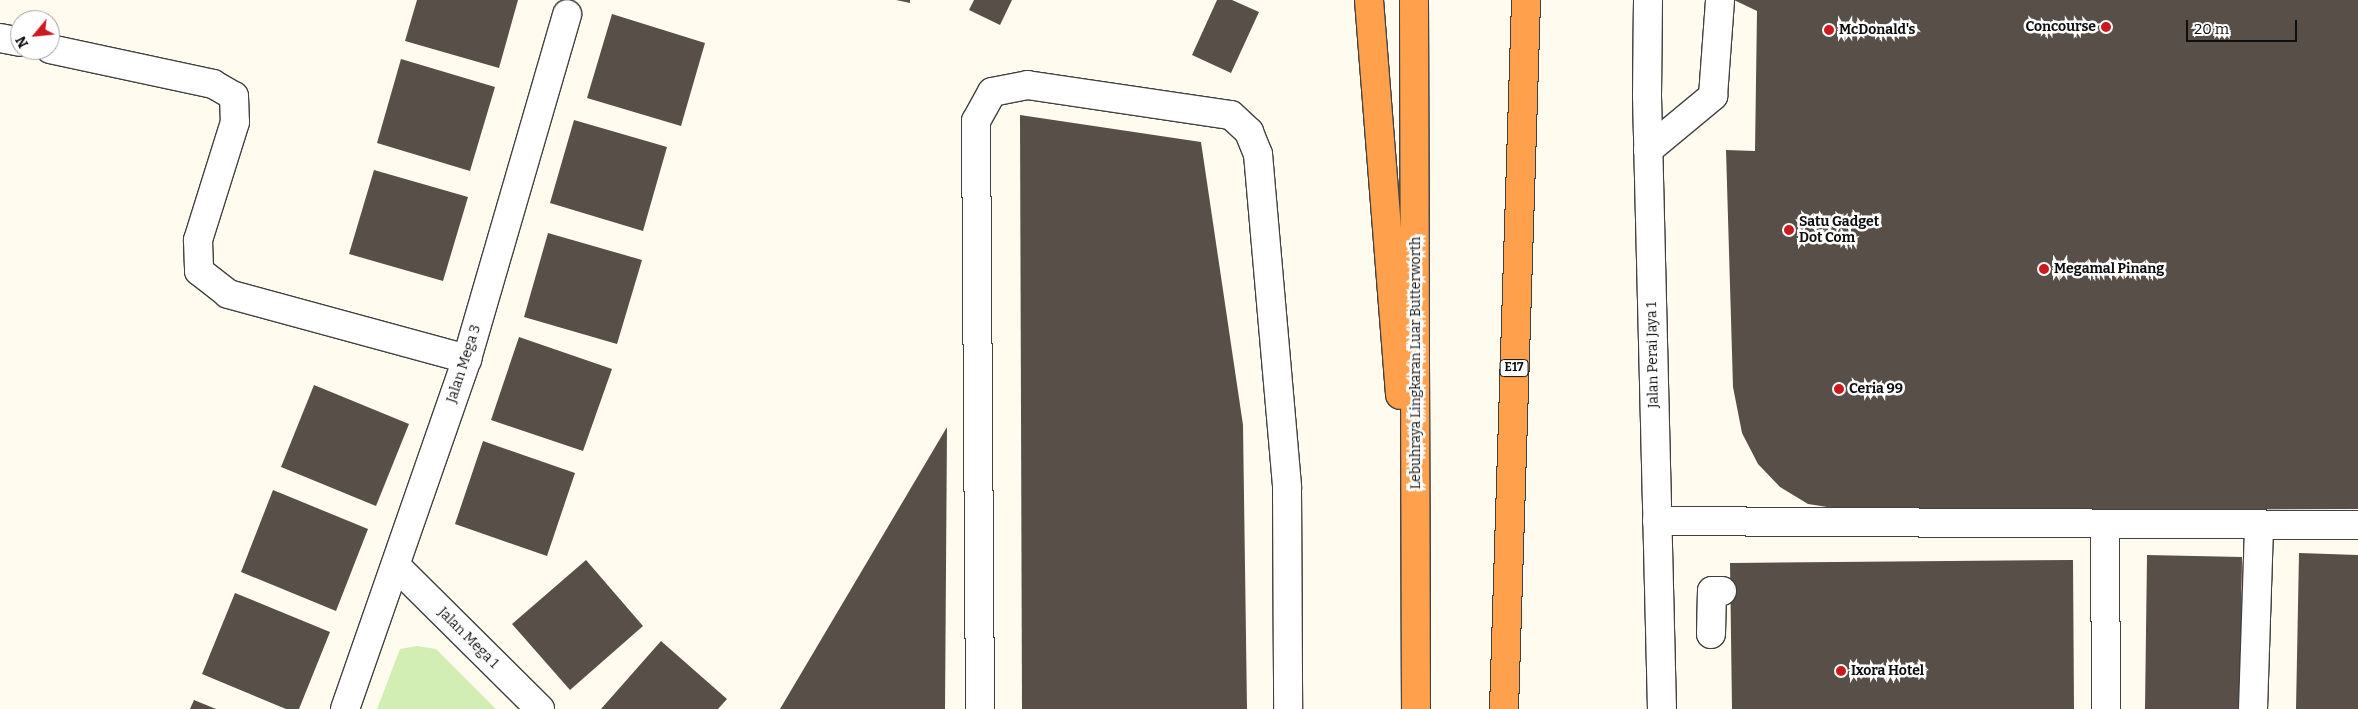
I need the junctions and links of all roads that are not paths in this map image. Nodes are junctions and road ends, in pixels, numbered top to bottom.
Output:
1 (1369, 0) edge
2 (1648, 0) edge
3 (1720, 0) edge
4 (1414, 8) edge
5 (1525, 13) edge
6 (567, 14) dead end
7 (60, 51) edge
8 (1648, 150) junction
9 (467, 359) junction
10 (1657, 521) junction
11 (2105, 524) junction
12 (2259, 525) junction
13 (2358, 525) edge
14 (396, 566) junction
15 (1722, 591) dead end
16 (1418, 621) junction
17 (1711, 634) dead end
18 (345, 709) edge
19 (540, 709) edge
20 (980, 709) edge
21 (1288, 709) edge
22 (1416, 709) edge
23 (1504, 709) edge
24 (1662, 709) edge
25 (2106, 709) edge
26 (2254, 709) edge

1 - 16 highway
2 - 8 street, Jalan Perai Jaya 1
3 - 8 street
4 - 16 highway, Lebuhraya Lingkaran Luar Butterworth
5 - 23 highway, E17
6 - 9 street, Jalan Mega 3
7 - 9 street
8 - 10 street, Jalan Perai Jaya 1
9 - 14 street, Jalan Mega 3
10 - 11 street
10 - 24 street, Jalan Perai Jaya 1
11 - 12 street
11 - 25 street
12 - 13 street
12 - 26 street
14 - 18 street, Jalan Mega 3
14 - 19 street, Jalan Mega 1
15 - 17 street
16 - 22 highway, Lebuhraya Lingkaran Luar Butterworth
20 - 21 street

